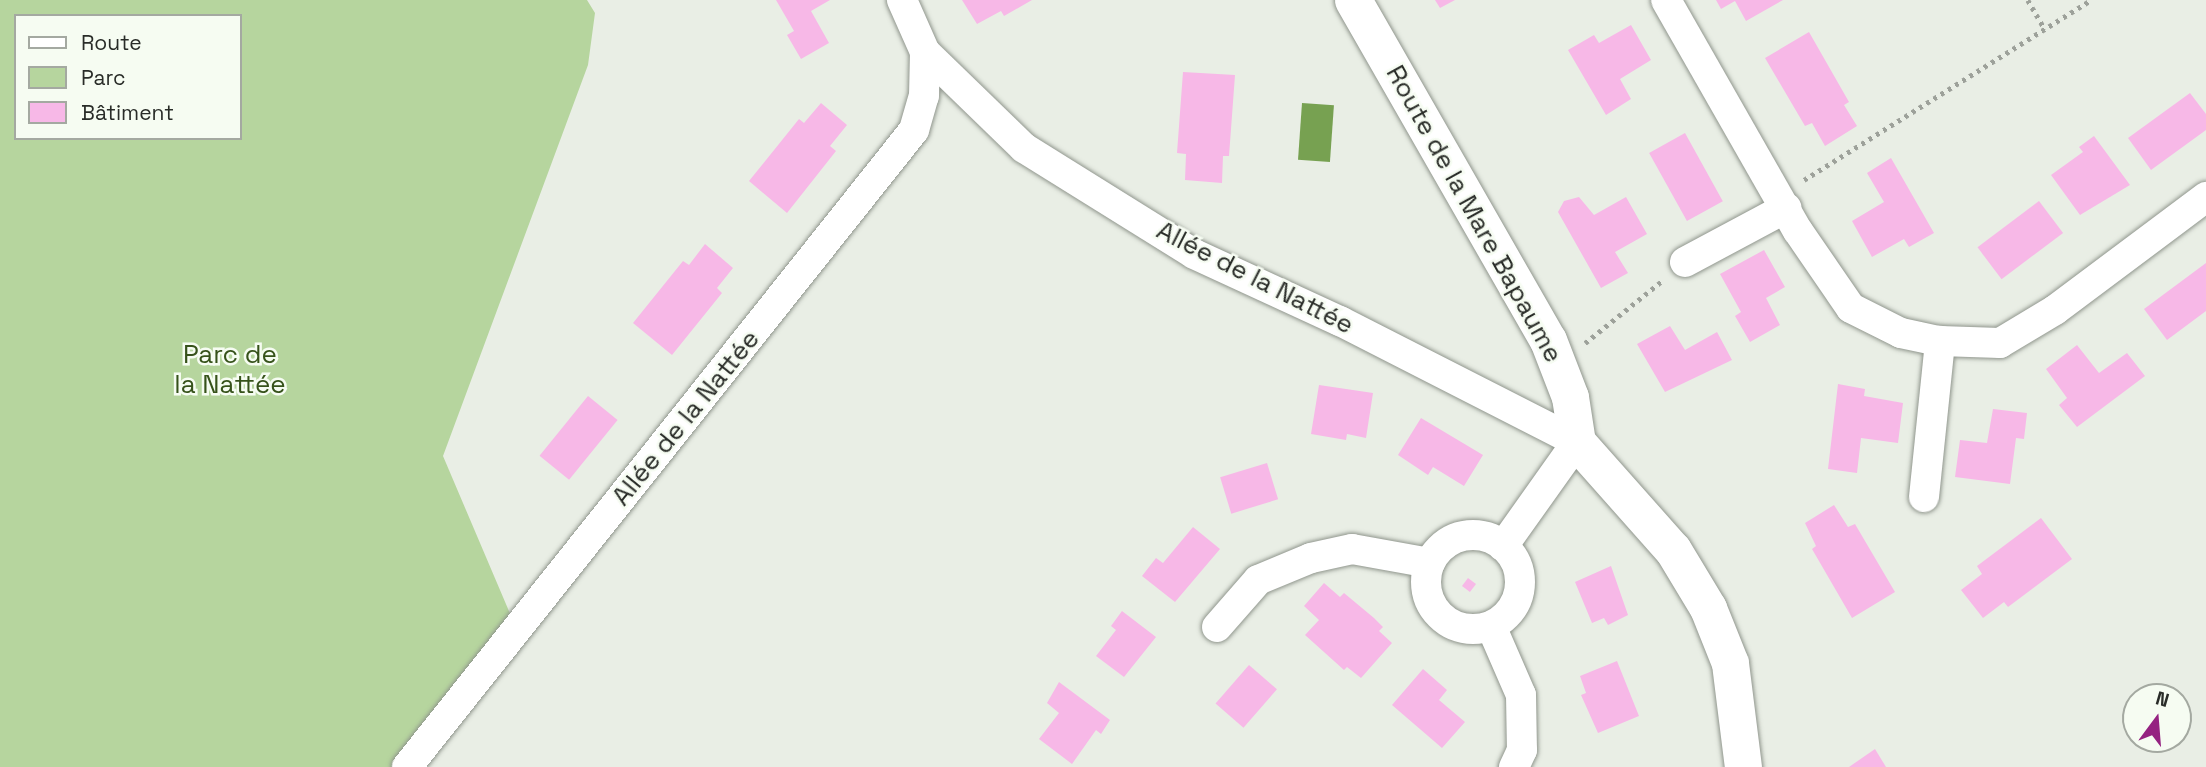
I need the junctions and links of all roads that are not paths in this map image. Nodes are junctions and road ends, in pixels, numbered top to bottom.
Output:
1 (902, 0) edge
2 (1353, 0) edge
3 (1666, 0) edge
4 (925, 52) junction
5 (1783, 201) junction
6 (2203, 206) edge
7 (1685, 262) road end
8 (1940, 341) junction
9 (1577, 442) junction
10 (1924, 497) dead end
11 (1503, 546) junction
12 (1430, 563) junction
13 (1217, 626) dead end
14 (1490, 626) junction
15 (407, 767) edge
16 (1514, 767) edge
17 (1744, 767) edge

1 - 4 street, Allée de la Nattée
2 - 9 street, Route de la Mare Bapaume
3 - 5 street
4 - 9 street, Allée de la Nattée
4 - 15 street, Allée de la Nattée
5 - 7 street
5 - 8 street
6 - 8 street
8 - 10 street
9 - 11 street
9 - 17 street
11 - 12 street
11 - 14 street
12 - 13 street
12 - 14 street
14 - 16 street

